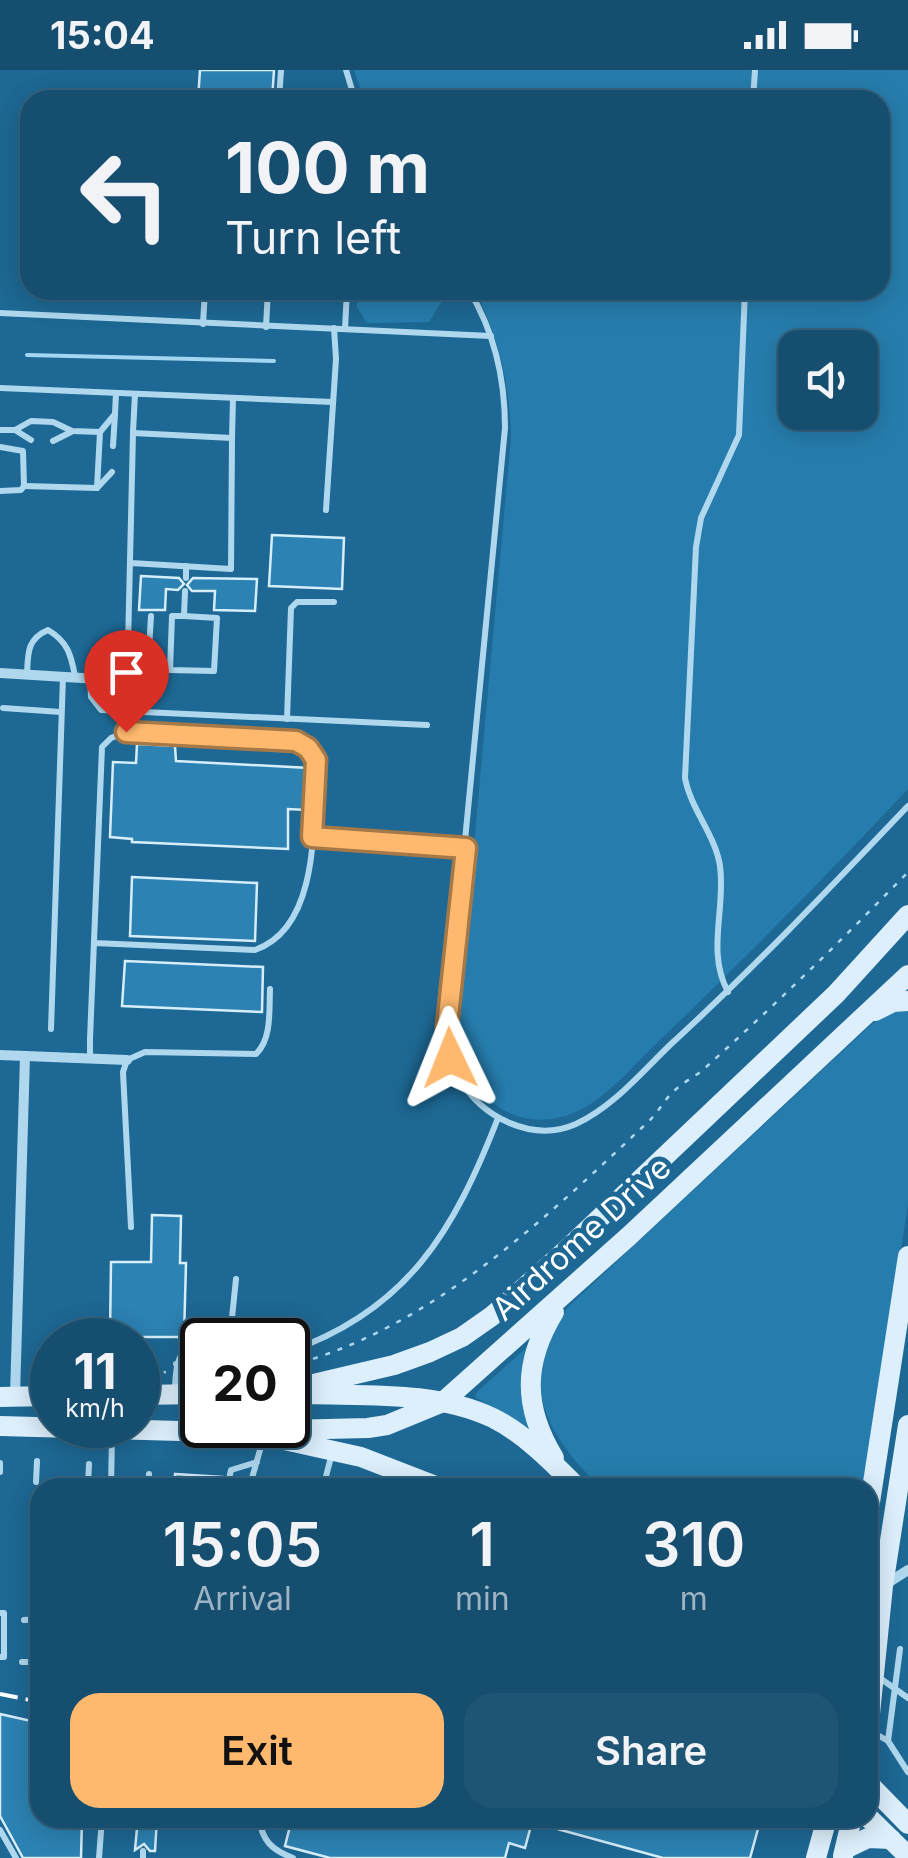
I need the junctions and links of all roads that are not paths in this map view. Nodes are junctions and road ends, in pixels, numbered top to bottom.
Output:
1 (204, 300) edge
2 (267, 300) edge
3 (346, 300) edge
4 (474, 300) edge
5 (745, 300) edge
6 (0, 313) edge
7 (203, 324) junction
8 (266, 328) junction
9 (334, 328) junction
10 (345, 329) junction
11 (491, 336) junction
12 (0, 388) edge
13 (116, 393) junction
14 (135, 394) junction
15 (233, 398) junction
16 (333, 402) junction
17 (115, 414) junction
18 (0, 430) edge
19 (15, 430) junction
20 (72, 431) junction
21 (100, 432) junction
22 (133, 433) junction
23 (232, 438) junction
24 (31, 440) dead end
25 (54, 441) dead end
26 (113, 446) dead end
27 (0, 447) edge
28 (112, 472) dead end
29 (24, 486) junction
30 (97, 488) junction
31 (0, 491) edge
32 (326, 510) dead end
33 (131, 563) junction
34 (186, 566) junction
35 (186, 578) dead end
36 (185, 591) dead end
37 (334, 602) dead end
38 (152, 616) dead end
39 (184, 616) junction
40 (128, 646) junction
41 (0, 673) edge
42 (129, 673) junction
43 (27, 674) junction
44 (69, 676) junction
45 (90, 677) junction
46 (3, 708) dead end
47 (62, 712) junction
48 (287, 719) junction
49 (427, 726) dead end
50 (908, 806) edge
51 (312, 837) junction
52 (466, 848) junction
53 (908, 915) edge
54 (94, 943) junction
55 (908, 975) edge
56 (270, 989) dead end
57 (728, 992) junction
58 (908, 1001) edge
59 (864, 1016) junction
60 (52, 1029) dead end
61 (0, 1055) edge
62 (25, 1056) junction
63 (90, 1058) junction
64 (128, 1060) junction
65 (498, 1118) junction
66 (130, 1228) dead end
67 (908, 1256) edge
68 (236, 1279) dead end
69 (564, 1296) junction
70 (905, 1296) edge
71 (310, 1342) edge
72 (176, 1364) junction
73 (180, 1364) edge
74 (310, 1386) edge
75 (310, 1393) edge
76 (160, 1394) edge
77 (175, 1394) junction
78 (180, 1394) edge
79 (7, 1397) edge
80 (443, 1402) junction
81 (908, 1424) edge
82 (0, 1426) edge
83 (30, 1427) edge
84 (160, 1430) edge
85 (173, 1430) junction
86 (180, 1430) edge
87 (310, 1431) edge
88 (310, 1446) edge
89 (112, 1448) edge
90 (261, 1448) edge
91 (333, 1451) junction
92 (37, 1462) dead end
93 (257, 1462) junction
94 (0, 1463) edge
95 (88, 1464) dead end
96 (0, 1472) edge
97 (149, 1474) dead end
98 (36, 1478) edge
99 (88, 1478) edge
100 (111, 1478) edge
101 (149, 1478) edge
102 (229, 1478) edge
103 (252, 1478) dead end
104 (326, 1478) edge
105 (417, 1478) edge
106 (568, 1478) edge
107 (569, 1478) edge
108 (874, 1478) edge
109 (908, 1570) edge
110 (878, 1571) edge
111 (878, 1585) edge
112 (0, 1614) edge
113 (24, 1620) dead end
114 (30, 1620) edge
115 (900, 1649) dead end
116 (0, 1657) edge
117 (22, 1662) dead end
118 (30, 1662) edge
119 (878, 1677) edge
120 (895, 1686) junction
121 (908, 1698) edge
122 (878, 1726) edge
123 (878, 1739) edge
124 (908, 1772) edge
125 (878, 1794) edge
126 (908, 1824) edge
127 (878, 1826) edge
128 (101, 1828) edge
129 (260, 1828) edge
130 (824, 1828) edge
131 (850, 1828) edge
132 (0, 1830) edge
133 (901, 1845) edge
134 (844, 1854) edge
135 (16, 1858) edge
136 (99, 1858) edge
137 (293, 1858) edge
138 (816, 1858) edge

1 - 7 lane
2 - 8 lane
3 - 10 lane
4 - 11 lane
5 - 57 lane
6 - 7 lane
7 - 8 lane
8 - 9 lane
9 - 10 lane
9 - 16 lane
10 - 11 lane
11 - 52 lane
12 - 13 lane
13 - 14 lane
13 - 17 lane
14 - 15 lane
14 - 22 lane
15 - 16 lane
15 - 23 lane
16 - 32 lane
17 - 21 lane
17 - 26 lane
18 - 19 lane
19 - 20 lane
19 - 24 lane
20 - 21 lane
20 - 25 lane
21 - 30 lane
22 - 23 lane
22 - 33 lane
23 - 34 lane
27 - 29 lane
28 - 30 lane
29 - 30 lane
29 - 31 lane
33 - 34 lane
33 - 40 lane
34 - 35 lane
36 - 39 lane
37 - 48 lane
38 - 42 lane
39 - 39 lane
40 - 42 lane
40 - 42 lane
41 - 43 street
42 - 45 street
43 - 44 street
43 - 44 lane
44 - 45 street
44 - 47 lane
45 - 48 lane
46 - 47 lane
47 - 60 lane
48 - 49 lane
50 - 57 lane
51 - 52 lane
51 - 54 lane
51 - 54 lane
52 - 65 lane
53 - 74 main road, Airdrome Drive
54 - 63 lane
55 - 59 main road, Airdrome Drive
56 - 64 lane
57 - 65 lane
58 - 59 main road
59 - 69 main road, Airdrome Drive
61 - 62 street
62 - 63 street
62 - 79 street
63 - 64 street
64 - 66 lane
65 - 71 lane
67 - 70 main road
68 - 72 lane
69 - 80 main road, Airdrome Drive
69 - 107 main road
70 - 108 main road
72 - 73 lane
72 - 77 lane
75 - 80 main road
76 - 77 main road
77 - 78 main road
77 - 85 main road
80 - 87 main road, Airdrome Drive
80 - 106 main road
81 - 110 main road
82 - 83 main road
84 - 85 main road
85 - 86 main road
88 - 91 main road
89 - 100 lane
90 - 93 lane
91 - 104 lane
91 - 105 main road
92 - 98 lane
93 - 102 lane
93 - 103 lane
94 - 96 lane
95 - 99 lane
97 - 101 lane
109 - 111 street
112 - 116 lane
113 - 114 lane
115 - 120 lane
117 - 118 lane
119 - 120 lane
120 - 121 lane
120 - 122 lane
123 - 124 lane
125 - 126 main road
127 - 133 main road
128 - 136 lane
129 - 137 lane
130 - 138 main road
131 - 134 main road
132 - 135 lane
133 - 134 main road

